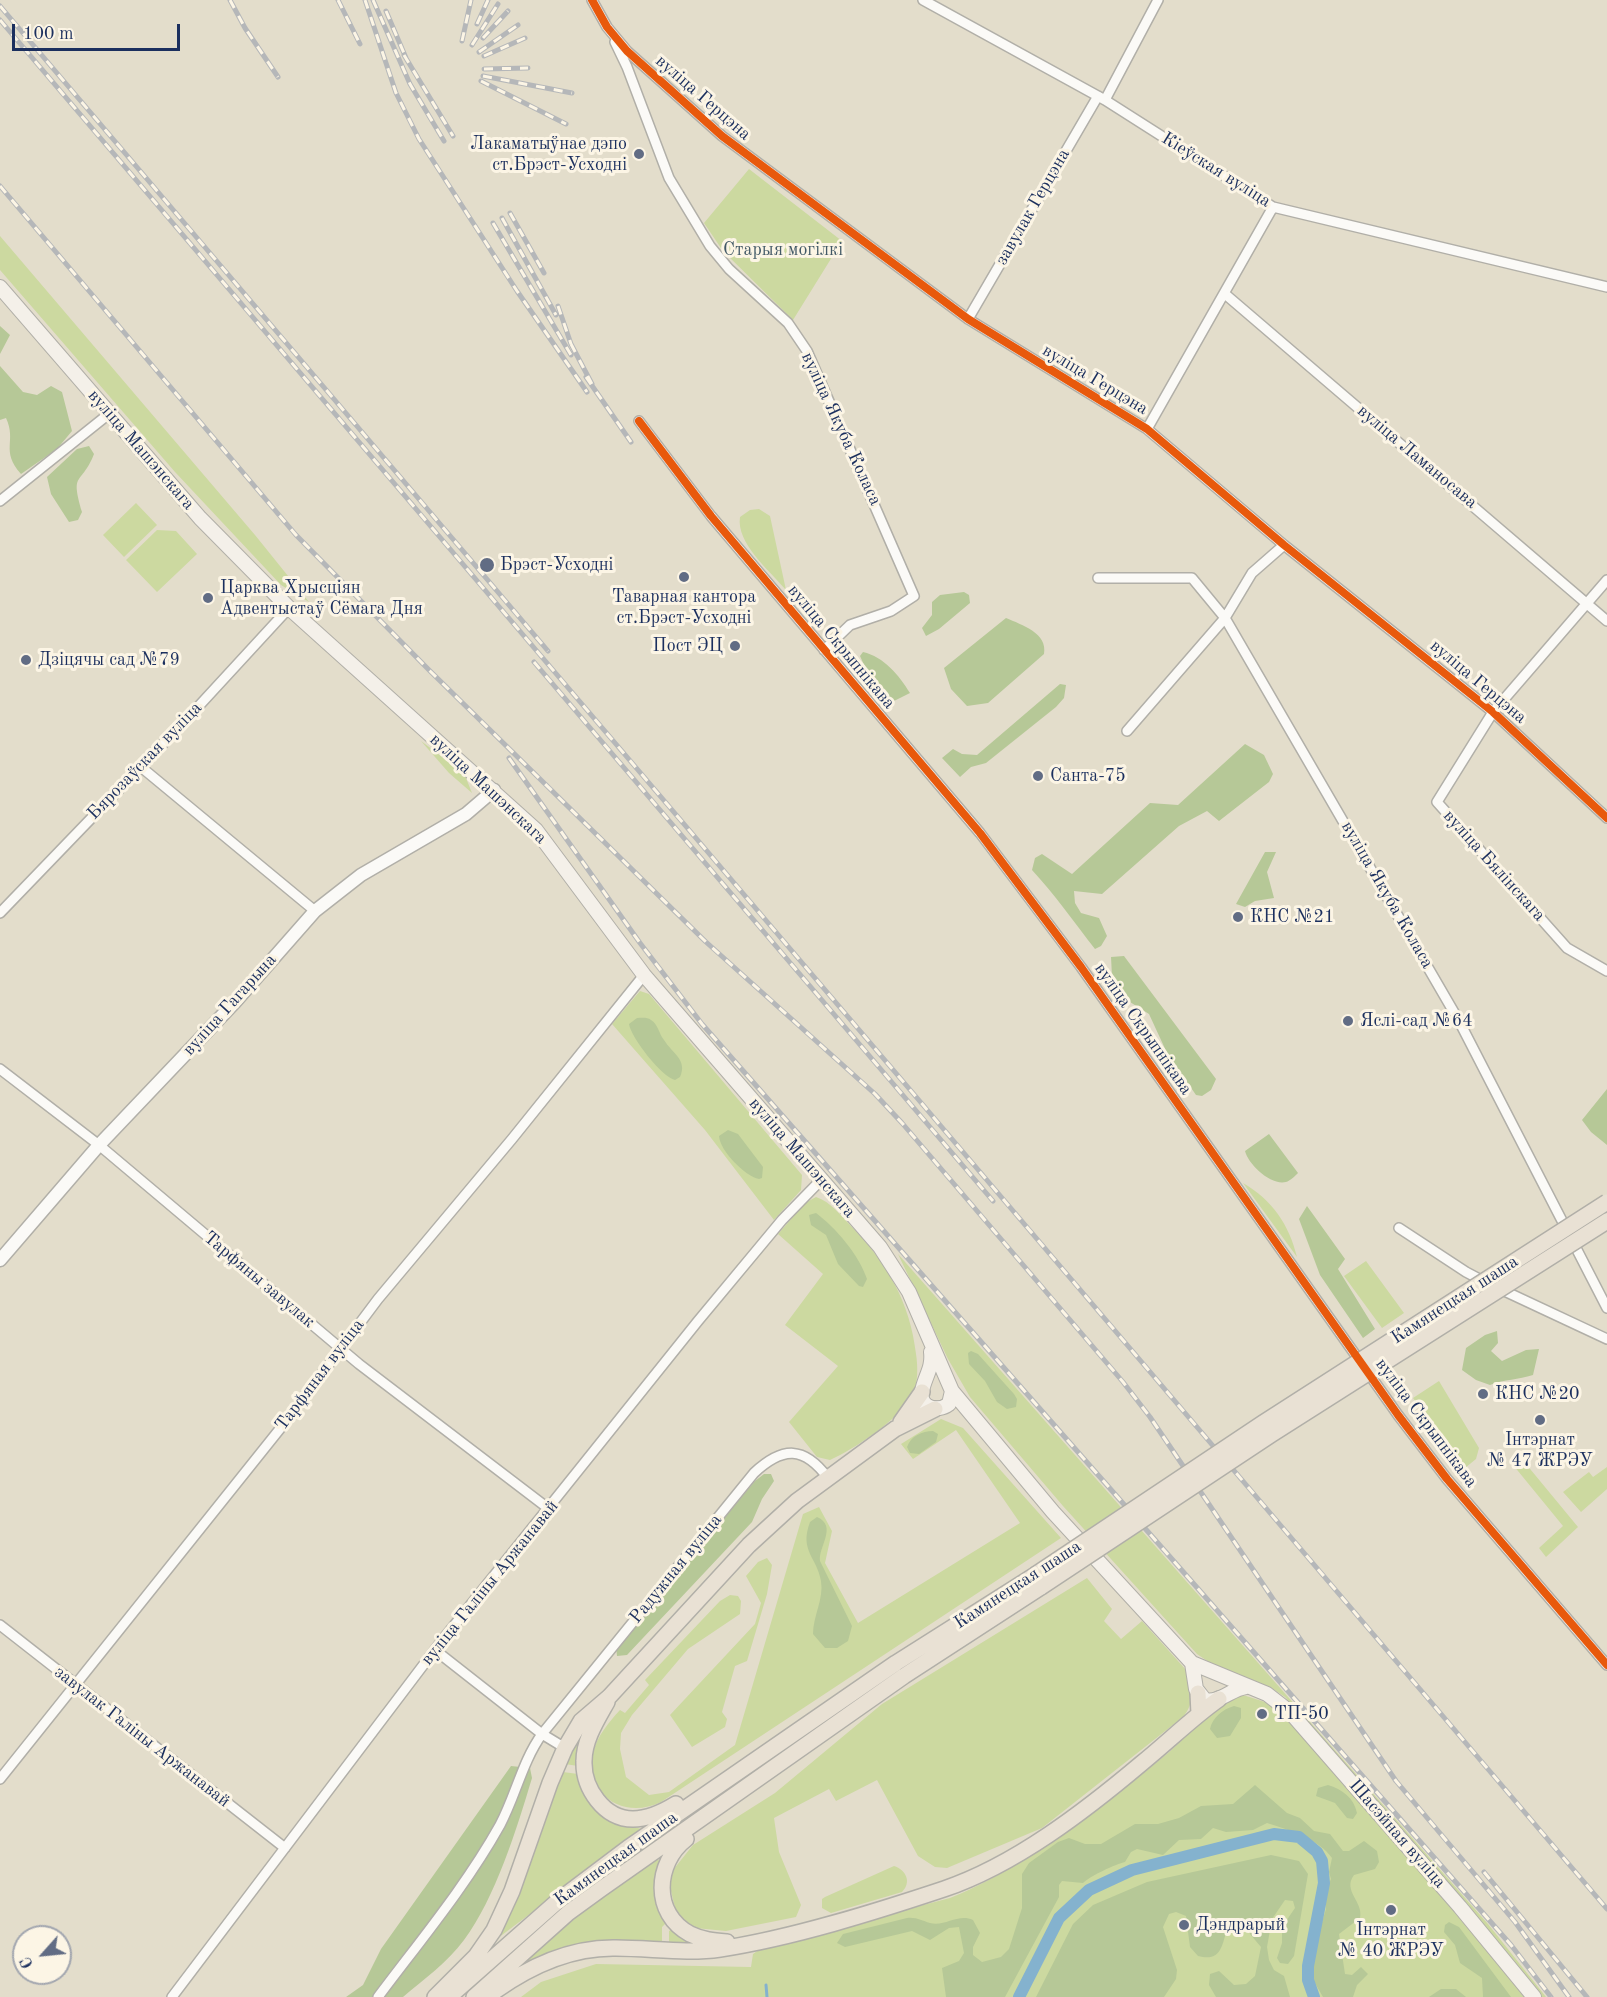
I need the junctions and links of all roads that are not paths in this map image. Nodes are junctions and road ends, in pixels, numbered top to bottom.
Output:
1 (592, 0) edge
2 (923, 0) edge
3 (1158, 0) edge
4 (608, 27) junction
5 (1102, 98) junction
6 (1273, 207) junction
7 (0, 287) edge
8 (1607, 287) edge
9 (1225, 294) junction
10 (968, 320) junction
11 (110, 413) junction
12 (639, 421) dead end
13 (1147, 429) junction
14 (0, 501) edge
15 (1284, 545) junction
16 (1098, 578) dead end
17 (1607, 580) edge
18 (1588, 602) junction
19 (289, 608) junction
20 (1225, 618) junction
21 (1607, 621) edge
22 (824, 650) junction
23 (1493, 712) junction
24 (1127, 731) dead end
25 (141, 767) junction
26 (494, 790) junction
27 (1607, 818) edge
28 (315, 910) junction
29 (0, 912) edge
30 (1607, 971) edge
31 (644, 975) junction
32 (0, 1069) edge
33 (99, 1145) junction
34 (821, 1180) junction
35 (1607, 1202) edge
36 (1607, 1221) edge
37 (1399, 1228) dead end
38 (0, 1260) edge
39 (1607, 1308) edge
40 (926, 1333) junction
41 (1607, 1339) edge
42 (340, 1348) junction
43 (950, 1387) junction
44 (924, 1388) junction
45 (940, 1408) junction
46 (979, 1425) junction
47 (895, 1429) junction
48 (828, 1478) junction
49 (549, 1509) junction
50 (1038, 1581) junction
51 (0, 1625) edge
52 (435, 1650) junction
53 (1192, 1663) junction
54 (1607, 1665) edge
55 (1218, 1672) junction
56 (75, 1685) junction
57 (1246, 1687) junction
58 (1197, 1689) junction
59 (609, 1697) junction
60 (1221, 1698) junction
61 (1199, 1714) junction
62 (542, 1734) junction
63 (565, 1748) junction
64 (771, 1758) junction
65 (0, 1779) edge
66 (285, 1848) junction
67 (748, 1943) junction
68 (172, 1997) edge
69 (378, 1997) edge
70 (435, 1997) edge
71 (449, 1997) edge
72 (474, 1997) edge
73 (487, 1997) edge
74 (1534, 1997) edge

1 - 4 street, вуліца Герцэна
2 - 5 street, Кіеўская вуліца
3 - 5 street, завулак Герцэна
4 - 10 street, вуліца Герцэна
4 - 22 street, вуліца Якуба Коласа
5 - 6 street, Кіеўская вуліца
5 - 10 street, завулак Герцэна
6 - 8 street, Кіеўская вуліца
6 - 9 street
7 - 11 main road, вуліца Машэнскага
9 - 13 street
9 - 18 street, вуліца Ламаносава
10 - 13 street, вуліца Герцэна
11 - 14 street
11 - 19 main road, вуліца Машэнскага
12 - 22 street, вуліца Скрыпнікава
13 - 15 street, вуліца Герцэна
15 - 20 street
15 - 23 street, вуліца Герцэна
16 - 20 street, вуліца Якуба Коласа
17 - 18 street, вуліца Бялінскага
18 - 21 street, вуліца Ламаносава
18 - 23 street, вуліца Бялінскага
19 - 25 street, Бярозаўская вуліца
19 - 26 main road, вуліца Машэнскага
20 - 24 street
20 - 39 street, вуліца Якуба Коласа
22 - 54 street, вуліца Скрыпнікава
23 - 27 street, вуліца Герцэна
23 - 30 street, вуліца Бялінскага
25 - 28 street
25 - 29 street, Бярозаўская вуліца
26 - 28 street, вуліца Гагарына
26 - 31 main road, вуліца Машэнскага
28 - 33 street, вуліца Гагарына
31 - 34 main road, вуліца Машэнскага
31 - 42 street, Тарфяная вуліца
32 - 33 street, Тарфяны завулак
33 - 38 street, вуліца Гагарына
33 - 42 street, Тарфяны завулак
34 - 40 main road, вуліца Машэнскага
34 - 49 street, вуліца Галіны Аржанавай
35 - 50 main road, Камянецкая шаша, bridge
36 - 50 main road, Камянецкая шаша, bridge
37 - 41 street
40 - 43 main road, вуліца Машэнскага
40 - 44 main road, вуліца Машэнскага
42 - 49 street, Тарфяны завулак
42 - 56 street, Тарфяная вуліца
43 - 44 main road
43 - 45 main road
43 - 46 main road, вуліца Машэнскага
44 - 45 main road
44 - 47 main road
45 - 46 main road
45 - 47 main road
46 - 53 main road, вуліца Машэнскага
47 - 48 main road
48 - 59 main road
48 - 62 street, Радужная вуліца
49 - 52 street, вуліца Галіны Аржанавай
50 - 64 main road, Камянецкая шаша
51 - 56 street, завулак Галіны Аржанавай
52 - 62 street
52 - 66 street, вуліца Галіны Аржанавай
53 - 55 main road, Шасэйная вуліца
53 - 58 main road
55 - 57 main road, Шасэйная вуліца
55 - 58 main road
55 - 60 main road
56 - 65 street, Тарфяная вуліца
56 - 66 street, завулак Галіны Аржанавай
57 - 60 main road
57 - 74 main road, Шасэйная вуліца
58 - 60 main road
58 - 61 main road
59 - 63 main road
59 - 64 main road
60 - 61 main road
61 - 67 main road
62 - 63 street
62 - 69 street, Радужная вуліца
63 - 70 main road
64 - 67 main road
64 - 71 main road, Камянецкая шаша
64 - 72 main road, Камянецкая шаша
66 - 68 street, вуліца Галіны Аржанавай
67 - 73 main road

